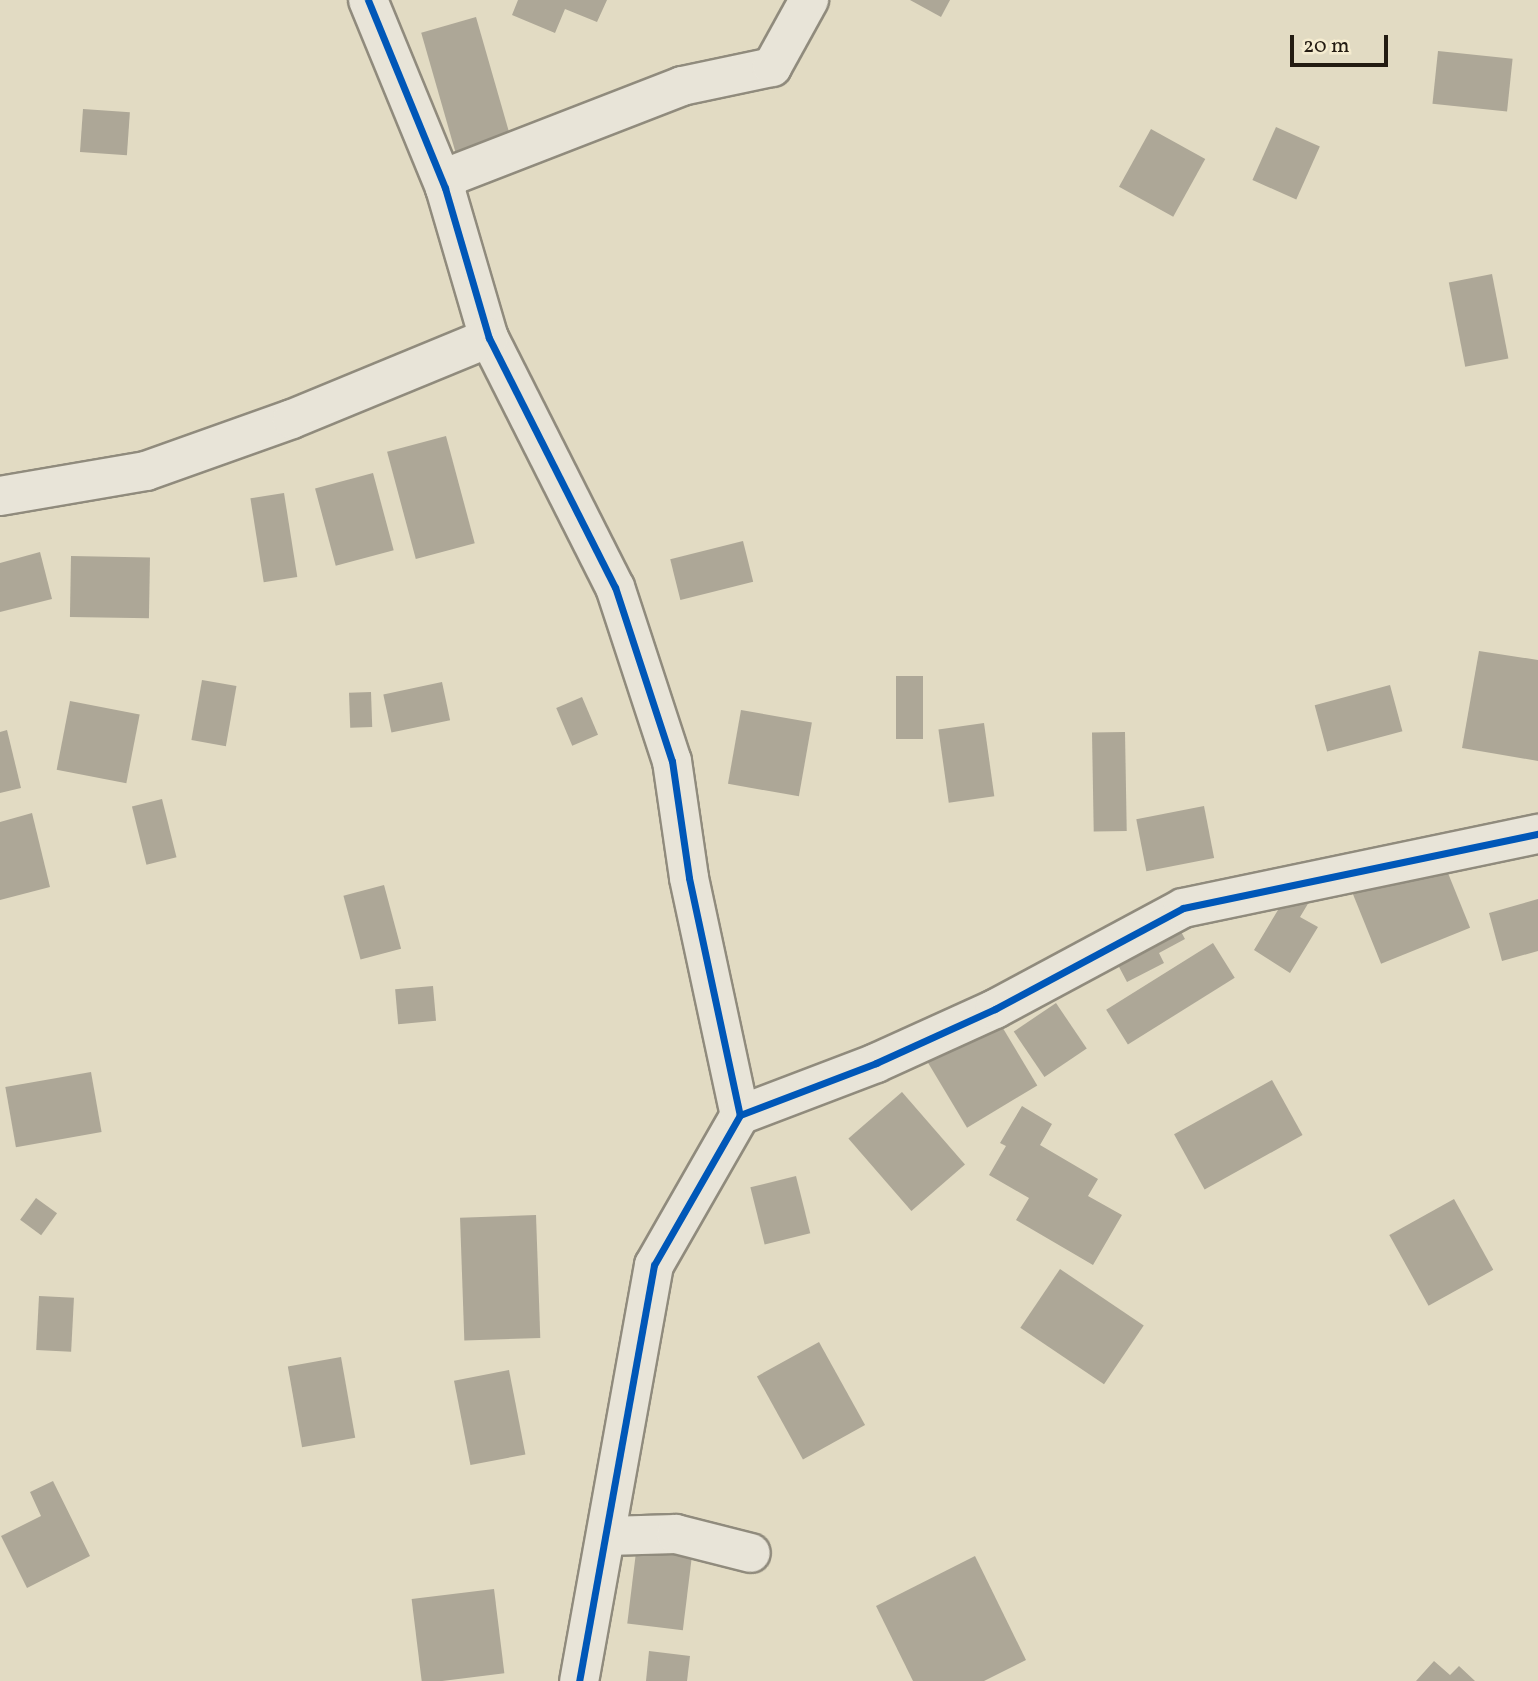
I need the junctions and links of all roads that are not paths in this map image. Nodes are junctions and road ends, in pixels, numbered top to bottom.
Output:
1 (368, 0) edge
2 (808, 0) edge
3 (445, 188) junction
4 (489, 338) junction
5 (0, 496) edge
6 (1538, 834) edge
7 (740, 1115) junction
8 (607, 1536) junction
9 (751, 1553) dead end
10 (579, 1681) edge

1 - 3 street
2 - 3 street
3 - 4 street
4 - 5 street
4 - 7 street
6 - 7 street
7 - 8 street
8 - 9 street
8 - 10 street

